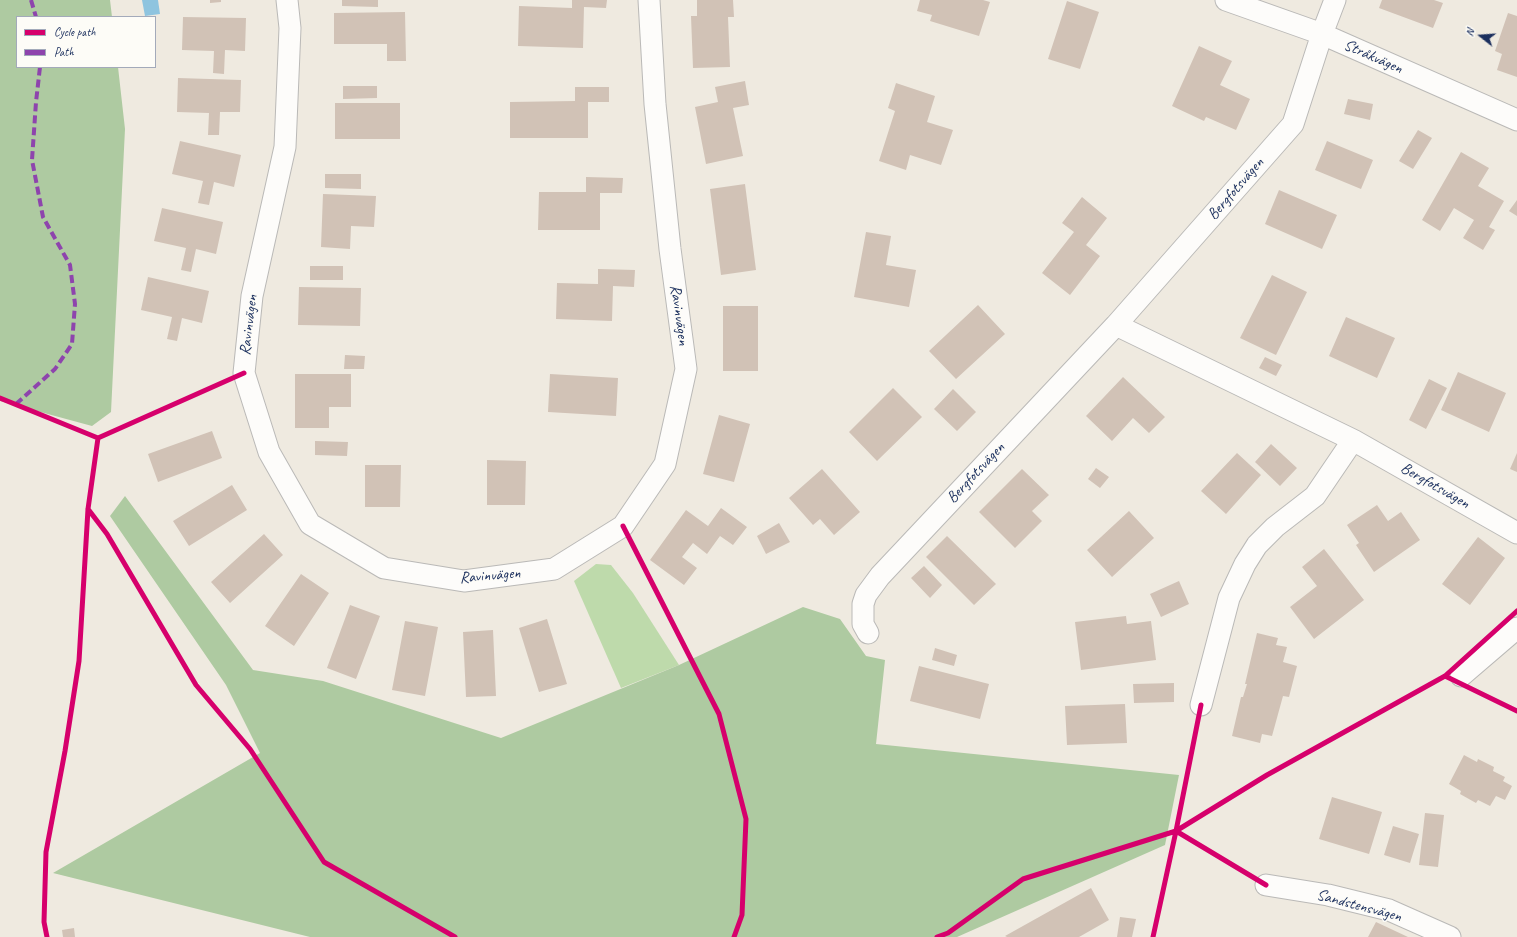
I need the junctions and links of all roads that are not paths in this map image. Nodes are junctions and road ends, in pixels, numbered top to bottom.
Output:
1 (287, 0) edge
2 (649, 0) edge
3 (1226, 0) edge
4 (1335, 0) edge
5 (1322, 34) junction
6 (1517, 120) edge
7 (1116, 325) junction
8 (1353, 440) junction
9 (1517, 533) edge
10 (1517, 628) edge
11 (868, 633) dead end
12 (1461, 676) dead end
13 (1201, 705) dead end
14 (1266, 885) dead end
15 (1450, 937) edge

1 - 2 street, Ravinvägen
3 - 5 street, Stråkvägen
4 - 5 street, Bergfotsvägen
5 - 6 street, Stråkvägen
5 - 7 street, Bergfotsvägen
7 - 8 street, Bergfotsvägen
7 - 11 street, Bergfotsvägen
8 - 9 street, Bergfotsvägen
8 - 13 street
10 - 12 street
14 - 15 street, Sandstensvägen

